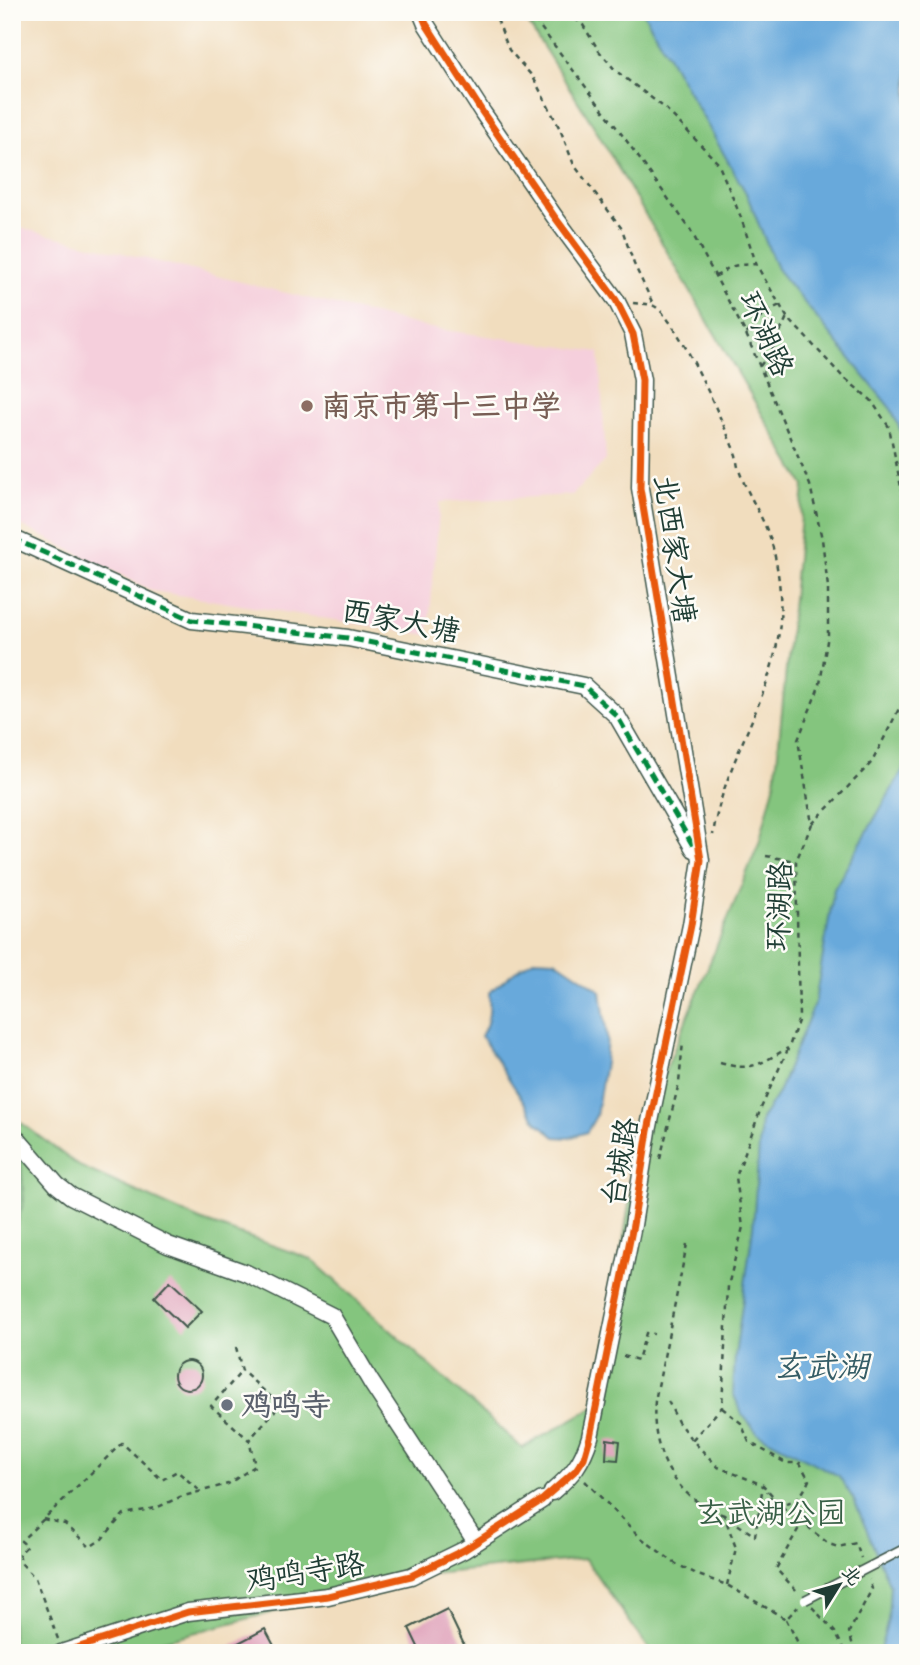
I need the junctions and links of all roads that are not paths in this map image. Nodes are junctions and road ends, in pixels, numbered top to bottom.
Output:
1 (421, 12) edge
2 (12, 538) edge
3 (701, 860) junction
4 (12, 1133) edge
5 (580, 1474) joint
6 (476, 1542) junction
7 (908, 1547) edge
8 (806, 1600) road end
9 (60, 1648) edge

1 - 3 street, 北西家大塘
2 - 3 street, 西家大塘
3 - 5 street, 台城路
4 - 6 street
5 - 6 street, 鸡鸣寺路
6 - 9 street, 鸡鸣寺路
7 - 8 lane, bridge

